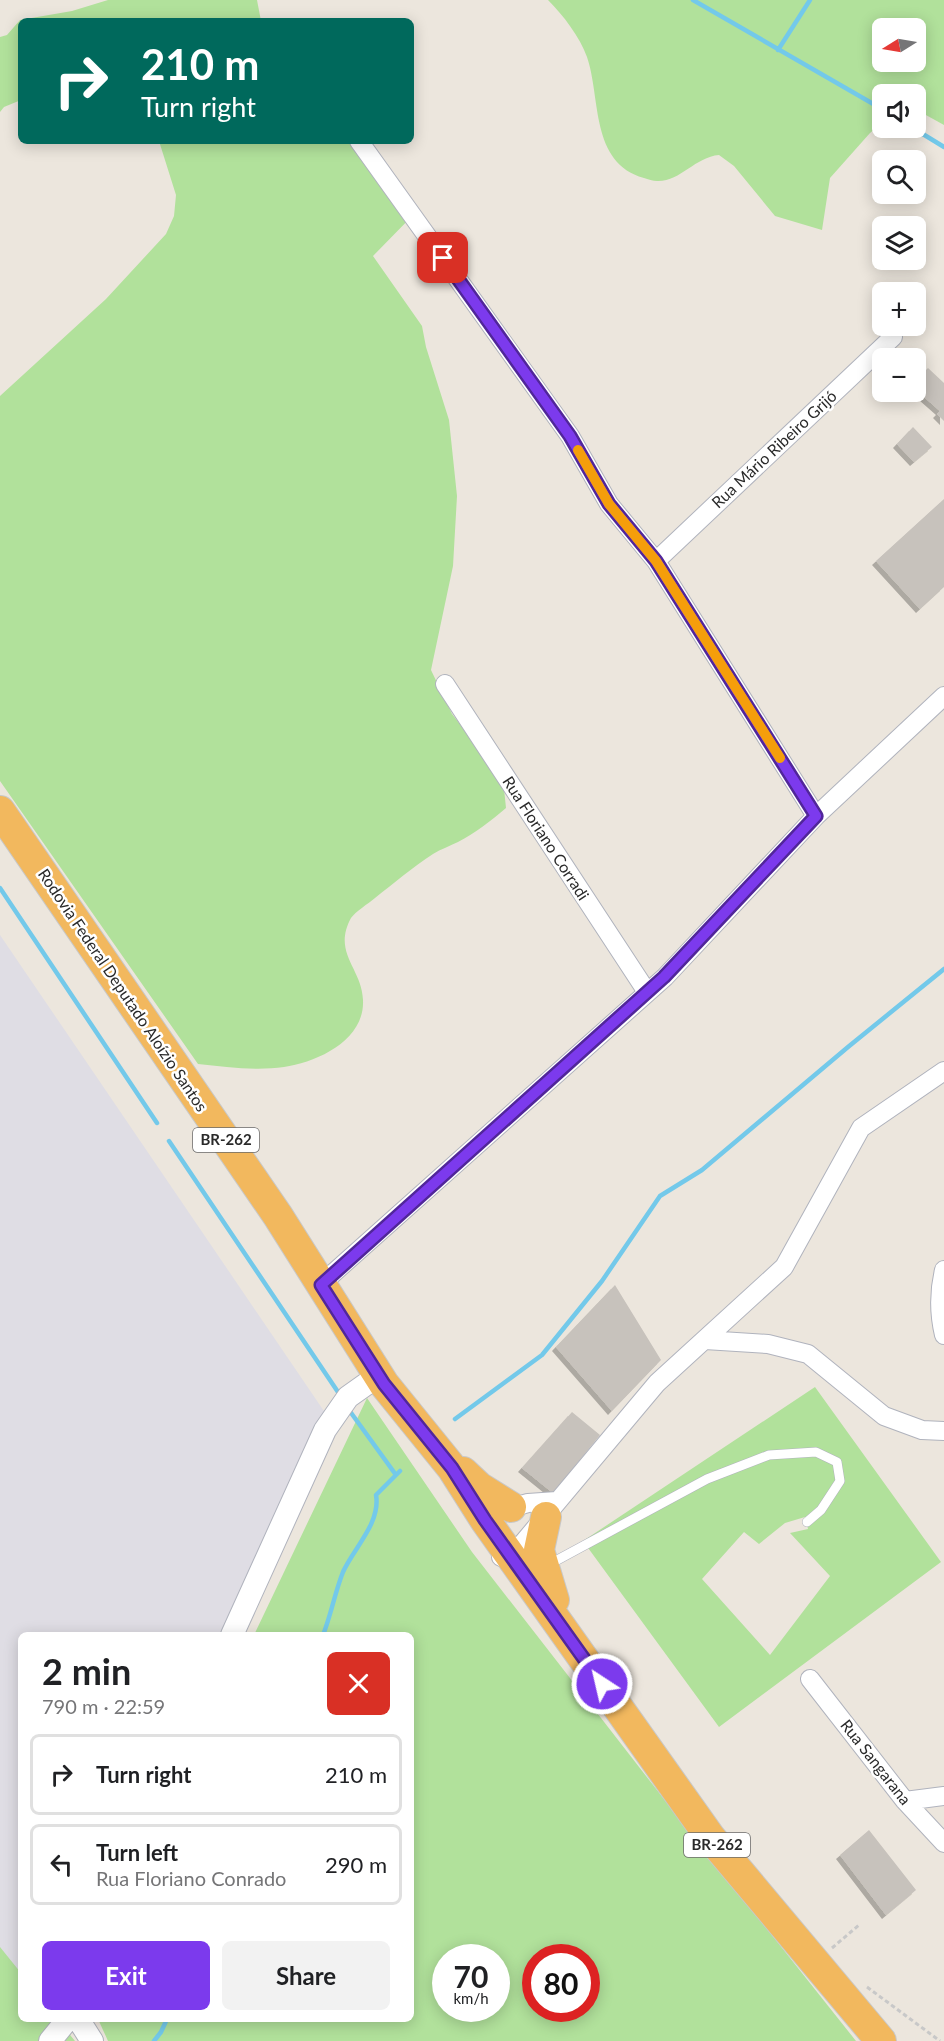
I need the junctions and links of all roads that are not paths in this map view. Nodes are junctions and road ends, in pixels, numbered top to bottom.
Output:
1 (360, 144) edge
2 (893, 337) dead end
3 (656, 561) junction
4 (445, 684) dead end
5 (944, 696) edge
6 (0, 811) edge
7 (816, 816) junction
8 (647, 992) junction
9 (944, 1071) edge
10 (944, 1270) edge
11 (321, 1285) junction
12 (944, 1335) edge
13 (705, 1340) junction
14 (382, 1380) junction
15 (944, 1431) edge
16 (552, 1509) junction
17 (492, 1518) junction
18 (807, 1522) dead end
19 (505, 1555) junction
20 (543, 1568) junction
21 (233, 1632) edge
22 (568, 1636) junction
23 (810, 1679) dead end
24 (602, 1684) junction
25 (944, 1796) edge
26 (906, 1801) junction
27 (944, 1843) edge
28 (66, 2022) edge
29 (80, 2022) edge
30 (50, 2041) edge
31 (92, 2041) edge
32 (881, 2041) edge

1 - 3 street
2 - 3 street, Rua Mário Ribeiro Grijó
3 - 7 street
4 - 8 street, Rua Floriano Corradi
5 - 7 street
6 - 11 highway, Rodovia Federal Deputado Aloízio Santos / BR-262
7 - 8 street
8 - 11 street
9 - 13 street
10 - 12 street
11 - 14 highway, Rodovia Federal Deputado Aloízio Santos / BR-262
13 - 15 street
13 - 16 street
14 - 17 highway
14 - 17 highway, Rodovia Federal Deputado Aloízio Santos / BR-262
14 - 21 street
16 - 17 street
16 - 19 street
16 - 20 highway
17 - 19 highway, Rodovia Federal Deputado Aloízio Santos / BR-262
18 - 20 lane
19 - 22 highway, Rodovia Federal Deputado Aloízio Santos / BR-262
19 - 24 highway
20 - 22 highway
22 - 24 highway, Rodovia Federal Deputado Aloízio Santos / BR-262
23 - 26 street, Rua Sangarana
24 - 32 highway, Rodovia Federal Deputado Aloízio Santos / BR-262
25 - 26 street
26 - 27 street, Rua Sangarana
28 - 30 street
29 - 31 street

